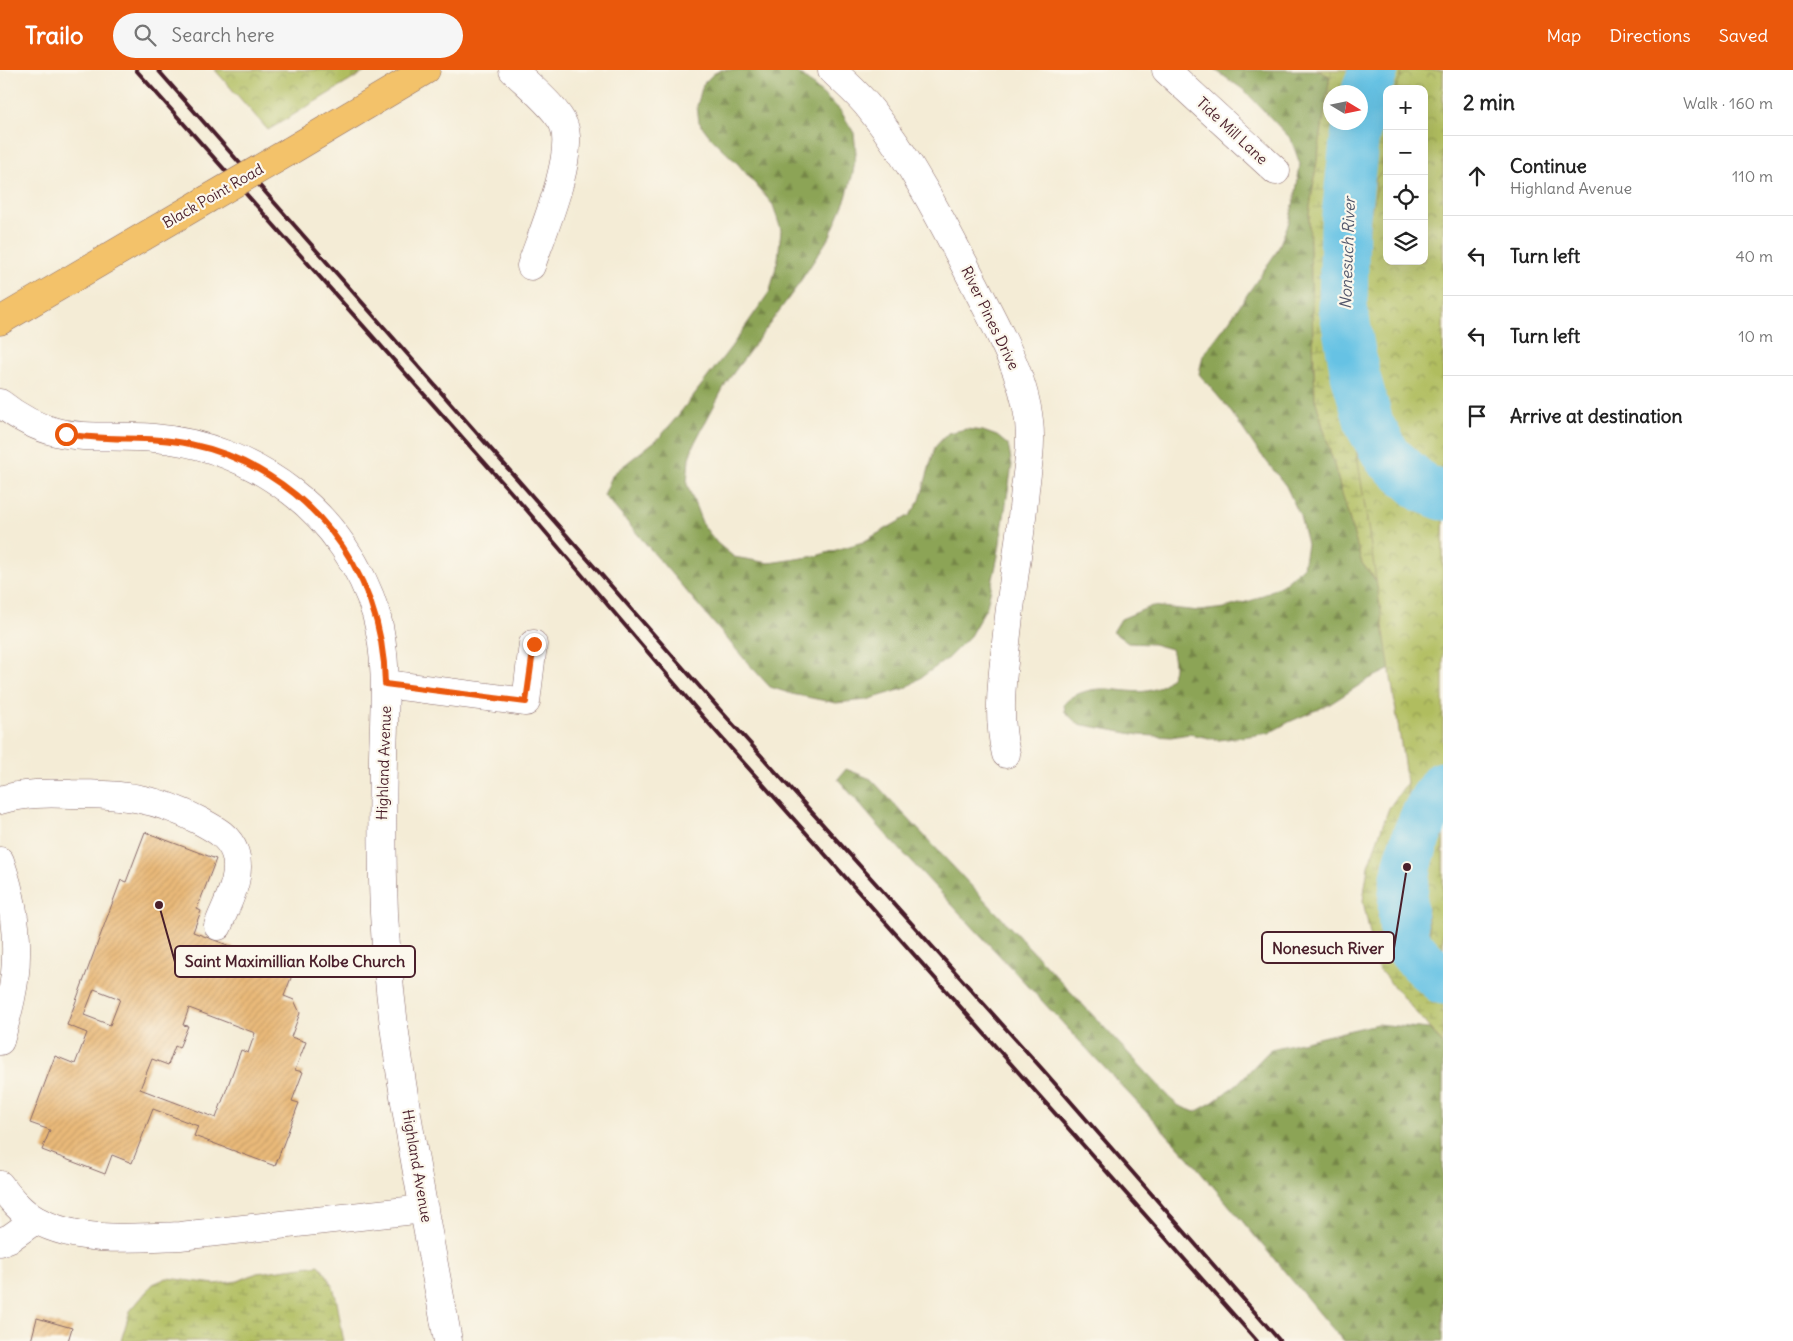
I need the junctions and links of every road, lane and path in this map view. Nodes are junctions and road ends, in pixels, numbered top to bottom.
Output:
1 (426, 70) edge
2 (513, 70) edge
3 (832, 70) edge
4 (1166, 70) edge
5 (1276, 171) dead end
6 (531, 266) dead end
7 (0, 321) edge
8 (0, 403) edge
9 (534, 644) dead end
10 (385, 684) junction
11 (1006, 754) dead end
12 (0, 800) edge
13 (0, 861) edge
14 (218, 926) dead end
15 (0, 1041) edge
16 (0, 1185) edge
17 (424, 1208) junction
18 (35, 1220) junction
19 (0, 1242) edge
20 (448, 1341) edge

1 - 7 main road, Black Point Road, bridge
2 - 6 street
3 - 11 street, River Pines Drive
4 - 5 street, Tide Mill Lane
8 - 10 street, Highland Avenue
9 - 10 street
10 - 17 street, Highland Avenue
12 - 14 street
13 - 15 street
16 - 18 street
17 - 18 street
17 - 20 street, Highland Avenue
18 - 19 street

